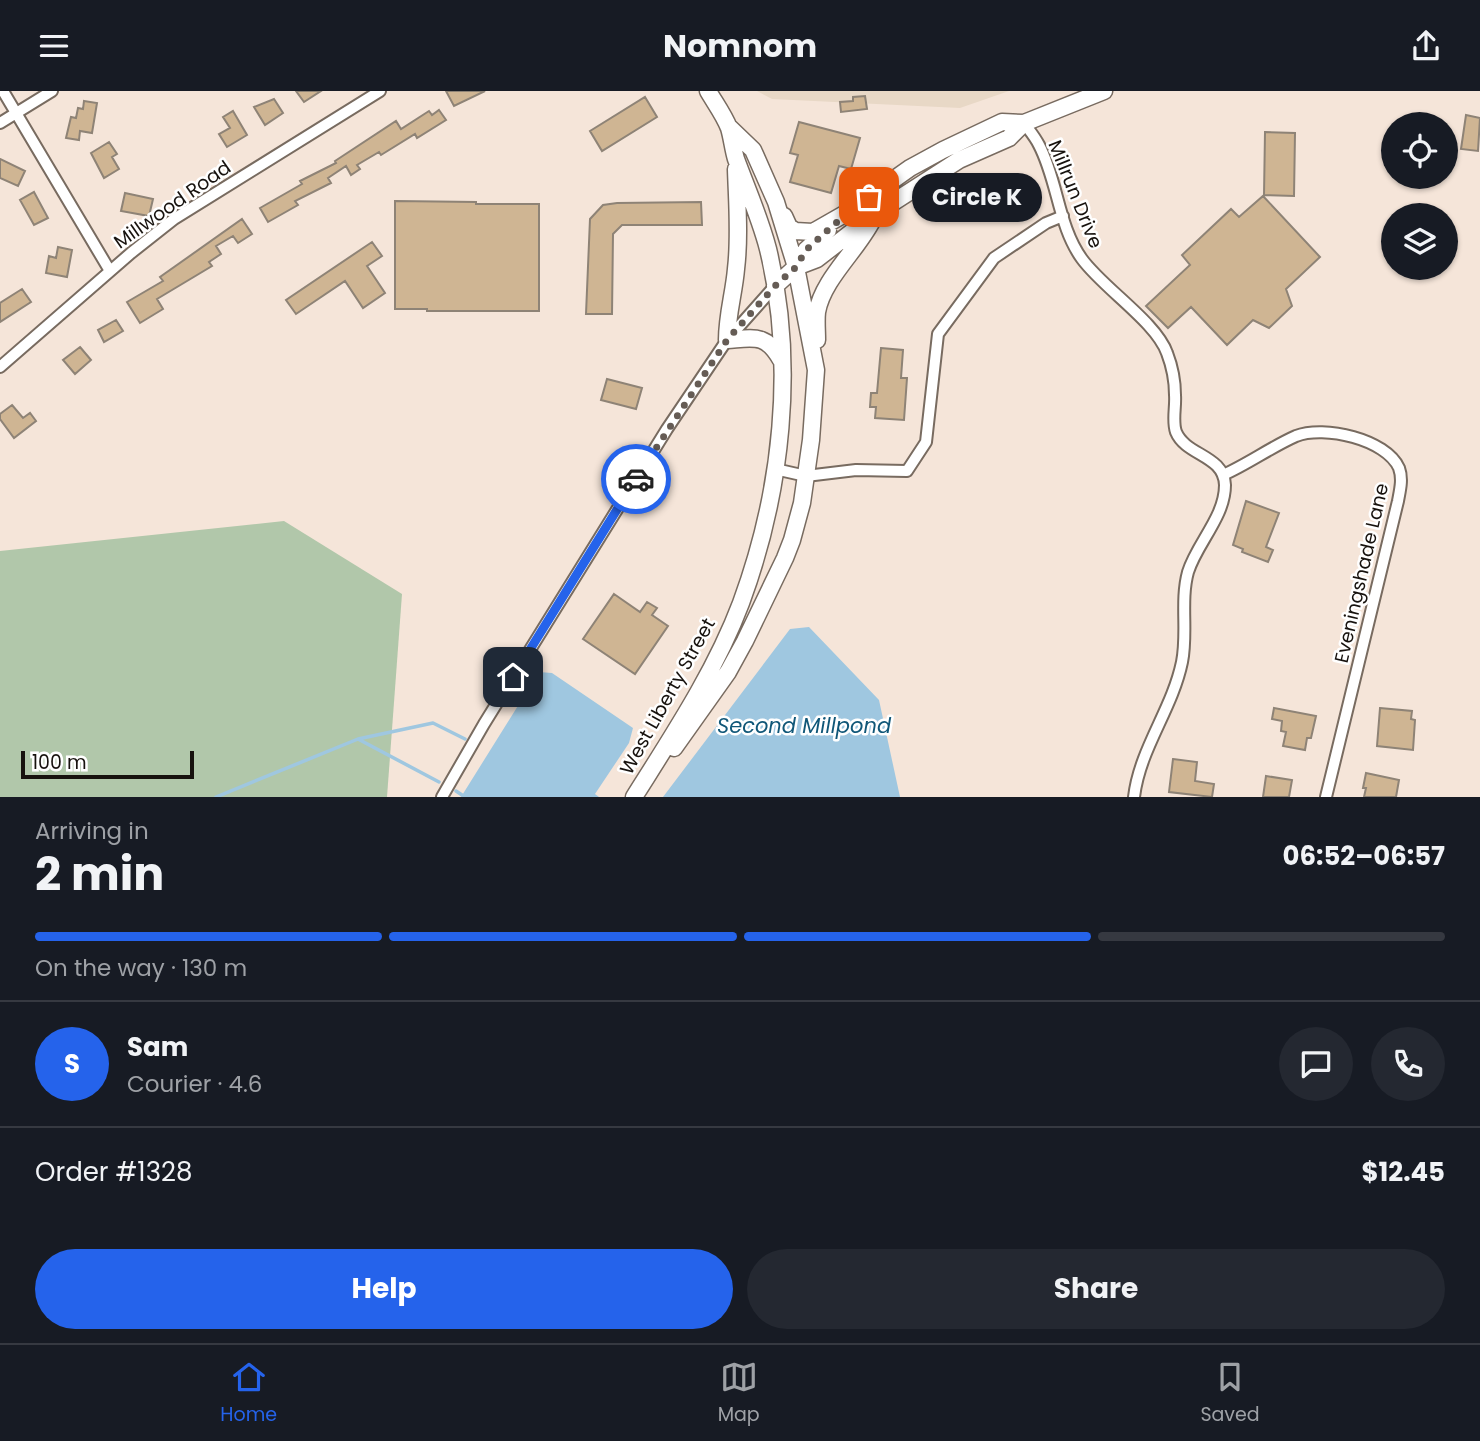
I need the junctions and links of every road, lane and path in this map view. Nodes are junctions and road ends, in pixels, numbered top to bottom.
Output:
1 (3, 91) edge
2 (52, 91) edge
3 (380, 91) edge
4 (708, 91) edge
5 (1104, 91) edge
6 (16, 113) junction
7 (0, 123) edge
8 (1024, 123) junction
9 (728, 126) junction
10 (735, 156) junction
11 (776, 202) junction
12 (848, 212) junction
13 (875, 214) junction
14 (1063, 216) junction
15 (796, 267) junction
16 (110, 271) junction
17 (775, 286) junction
18 (727, 340) junction
19 (782, 362) junction
20 (0, 367) edge
21 (816, 370) junction
22 (775, 469) junction
23 (1223, 475) junction
24 (806, 476) junction
25 (442, 797) edge
26 (1134, 797) edge
27 (1326, 797) edge

1 - 6 street
2 - 6 street
3 - 16 street, Millwood Road
4 - 9 main road
5 - 8 main road
6 - 7 street
6 - 16 street
8 - 12 main road
8 - 13 main road
8 - 14 street, Millrun Drive
9 - 10 main road
9 - 11 main road
10 - 17 main road, West Liberty Street
10 - 18 main road
11 - 12 main road
11 - 15 main road, West Liberty Street
12 - 15 main road
13 - 15 main road
13 - 21 main road
14 - 23 street, Millrun Drive
14 - 24 street
15 - 17 main road
15 - 21 main road, West Liberty Street
16 - 20 street, Millwood Road
17 - 18 street
17 - 19 main road, West Liberty Street
18 - 19 main road
18 - 25 street
19 - 22 main road, West Liberty Street
21 - 24 main road, West Liberty Street
22 - 24 street
22 - 24 main road, West Liberty Street
23 - 26 street
23 - 27 street, Eveningshade Lane

